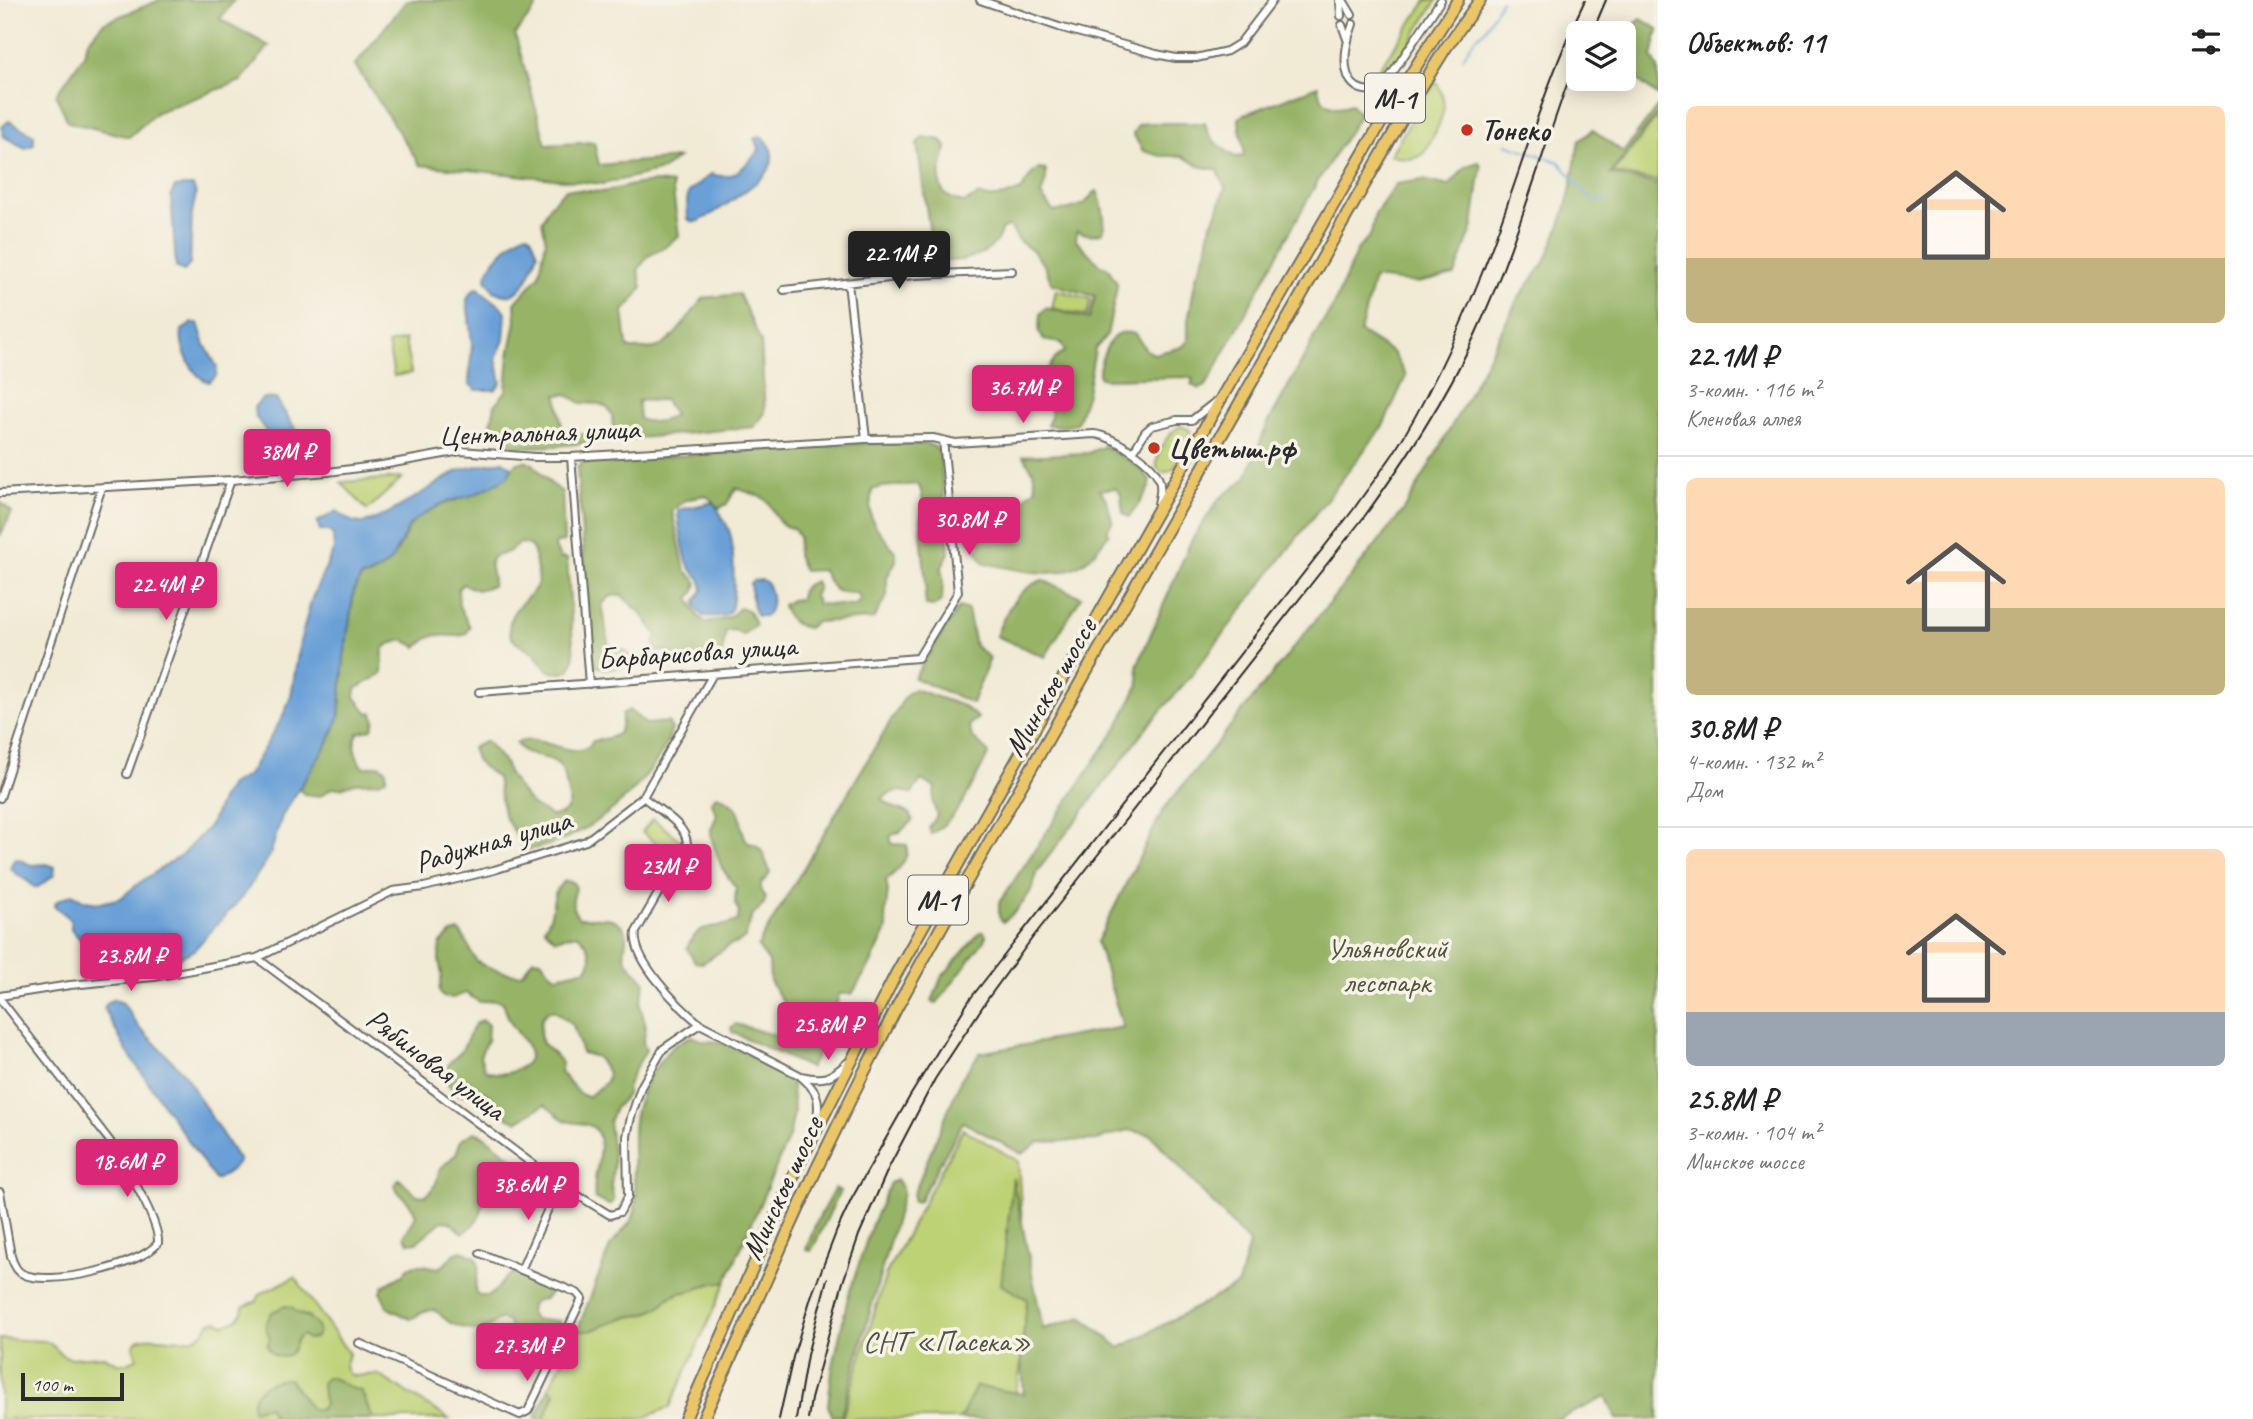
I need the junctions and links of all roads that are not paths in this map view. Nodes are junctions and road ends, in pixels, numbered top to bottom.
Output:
1 (980, 0) edge
2 (1273, 0) edge
3 (1342, 0) edge
4 (1441, 0) edge
5 (1458, 0) edge
6 (1479, 0) edge
7 (1352, 15) dead end
8 (1340, 16) dead end
9 (1353, 24) dead end
10 (1342, 25) dead end
11 (1347, 39) junction
12 (1382, 89) junction
13 (1389, 109) junction
14 (1012, 271) dead end
15 (848, 283) junction
16 (784, 290) dead end
17 (1222, 397) junction
18 (866, 439) junction
19 (943, 440) junction
20 (1133, 452) junction
21 (571, 457) junction
22 (231, 480) junction
23 (102, 487) junction
24 (0, 493) edge
25 (1156, 513) junction
26 (713, 674) junction
27 (589, 684) junction
28 (479, 692) dead end
29 (127, 774) dead end
30 (643, 797) junction
31 (0, 798) edge
32 (257, 958) junction
33 (0, 998) edge
34 (699, 1024) junction
35 (857, 1050) junction
36 (799, 1075) junction
37 (814, 1134) junction
38 (559, 1184) junction
39 (0, 1192) edge
40 (480, 1253) dead end
41 (522, 1270) junction
42 (359, 1343) dead end
43 (685, 1419) edge
44 (703, 1419) edge

1 - 2 street
3 - 7 street
3 - 8 street
4 - 12 street
5 - 13 highway, Минское шоссе / М-1
6 - 44 highway, Минское шоссе / М-1
9 - 11 street
10 - 11 street
11 - 12 street
12 - 13 street
13 - 17 highway, Минское шоссе / М-1
14 - 15 street
15 - 16 street
15 - 18 street
17 - 20 street
17 - 25 highway, Минское шоссе / М-1
18 - 19 street, Центральная улица
18 - 21 street, Центральная улица
19 - 20 street, Центральная улица
19 - 26 street, Барбарисовая улица
20 - 25 street
21 - 22 street, Центральная улица
21 - 27 street
22 - 23 street, Центральная улица
22 - 29 street
23 - 24 street, Центральная улица
23 - 31 street
25 - 35 highway, Минское шоссе / М-1
26 - 27 street, Барбарисовая улица
26 - 30 street, Радужная улица
27 - 28 street, Барбарисовая улица
30 - 32 street, Радужная улица
30 - 34 street
32 - 33 street, Радужная улица
32 - 38 street, Рябиновая улица
33 - 39 street
34 - 36 street
34 - 38 street, Рябиновая улица
35 - 36 street
35 - 37 highway, Минское шоссе / М-1
36 - 37 street
37 - 43 highway, Минское шоссе / М-1
38 - 41 street
40 - 41 street
41 - 42 street

